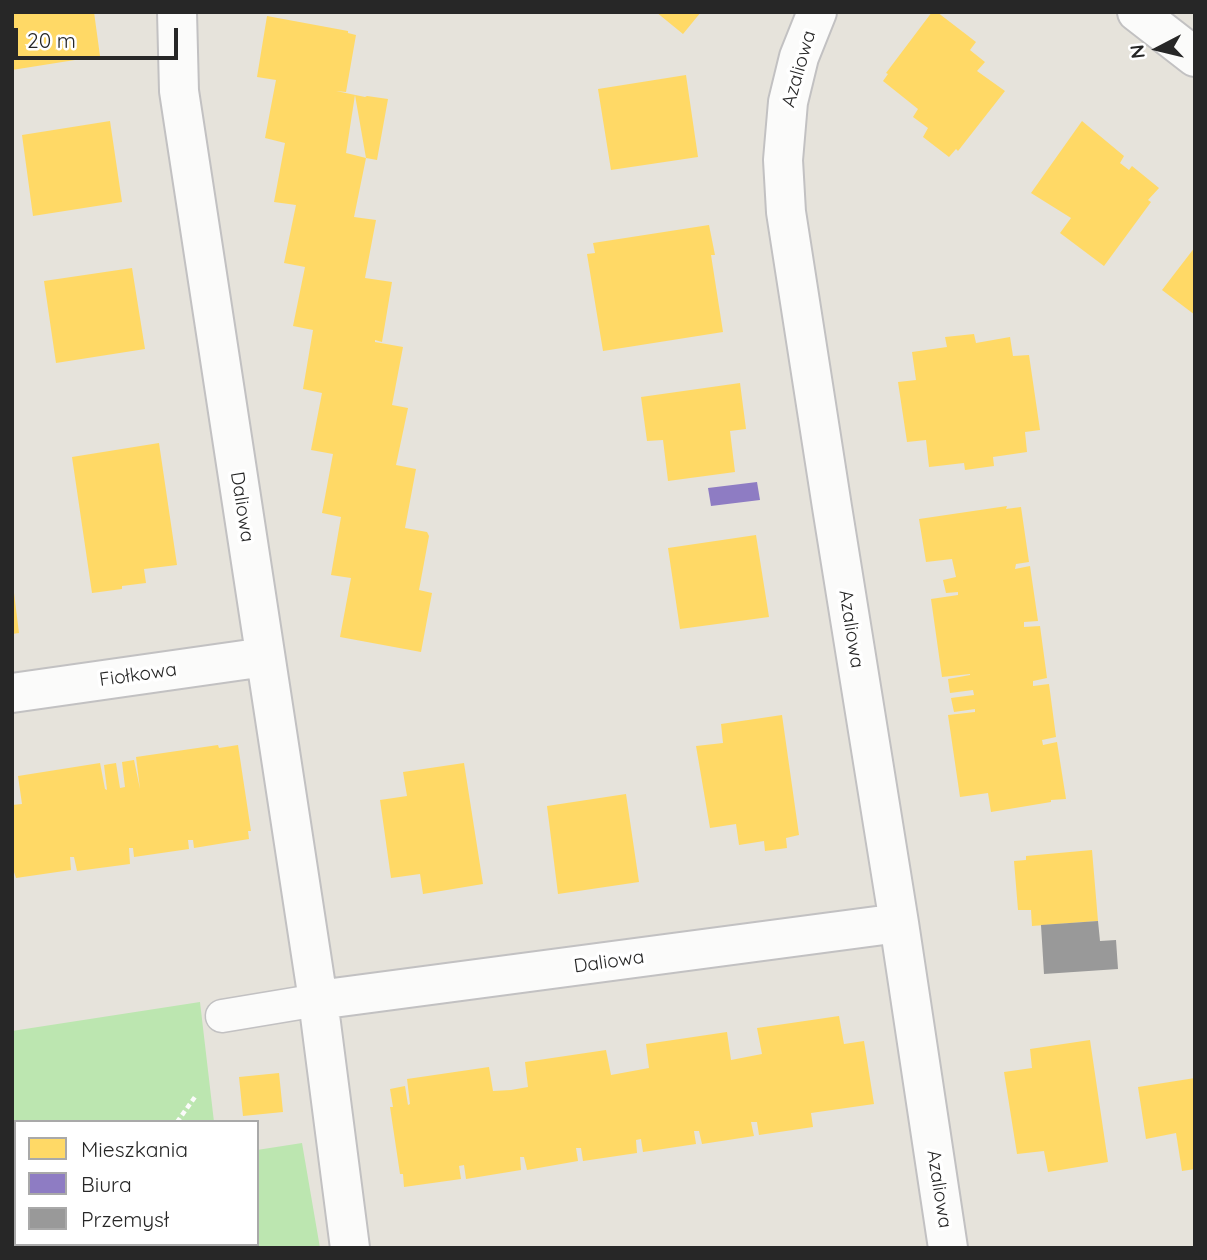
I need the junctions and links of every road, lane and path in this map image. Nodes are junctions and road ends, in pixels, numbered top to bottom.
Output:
1 (177, 12) edge
2 (817, 12) edge
3 (1137, 12) edge
4 (1195, 57) edge
5 (265, 657) junction
6 (12, 693) edge
7 (899, 923) junction
8 (318, 1000) junction
9 (222, 1016) dead end
10 (195, 1097) dead end
11 (178, 1120) edge
12 (350, 1248) edge
13 (948, 1248) edge

1 - 5 street, Daliowa
2 - 7 street, Azaliowa
3 - 4 street
5 - 6 street, Fiołkowa
5 - 8 street, Daliowa
7 - 8 street, Daliowa
7 - 13 street, Azaliowa
8 - 9 lane
8 - 12 street, Daliowa
10 - 11 path

